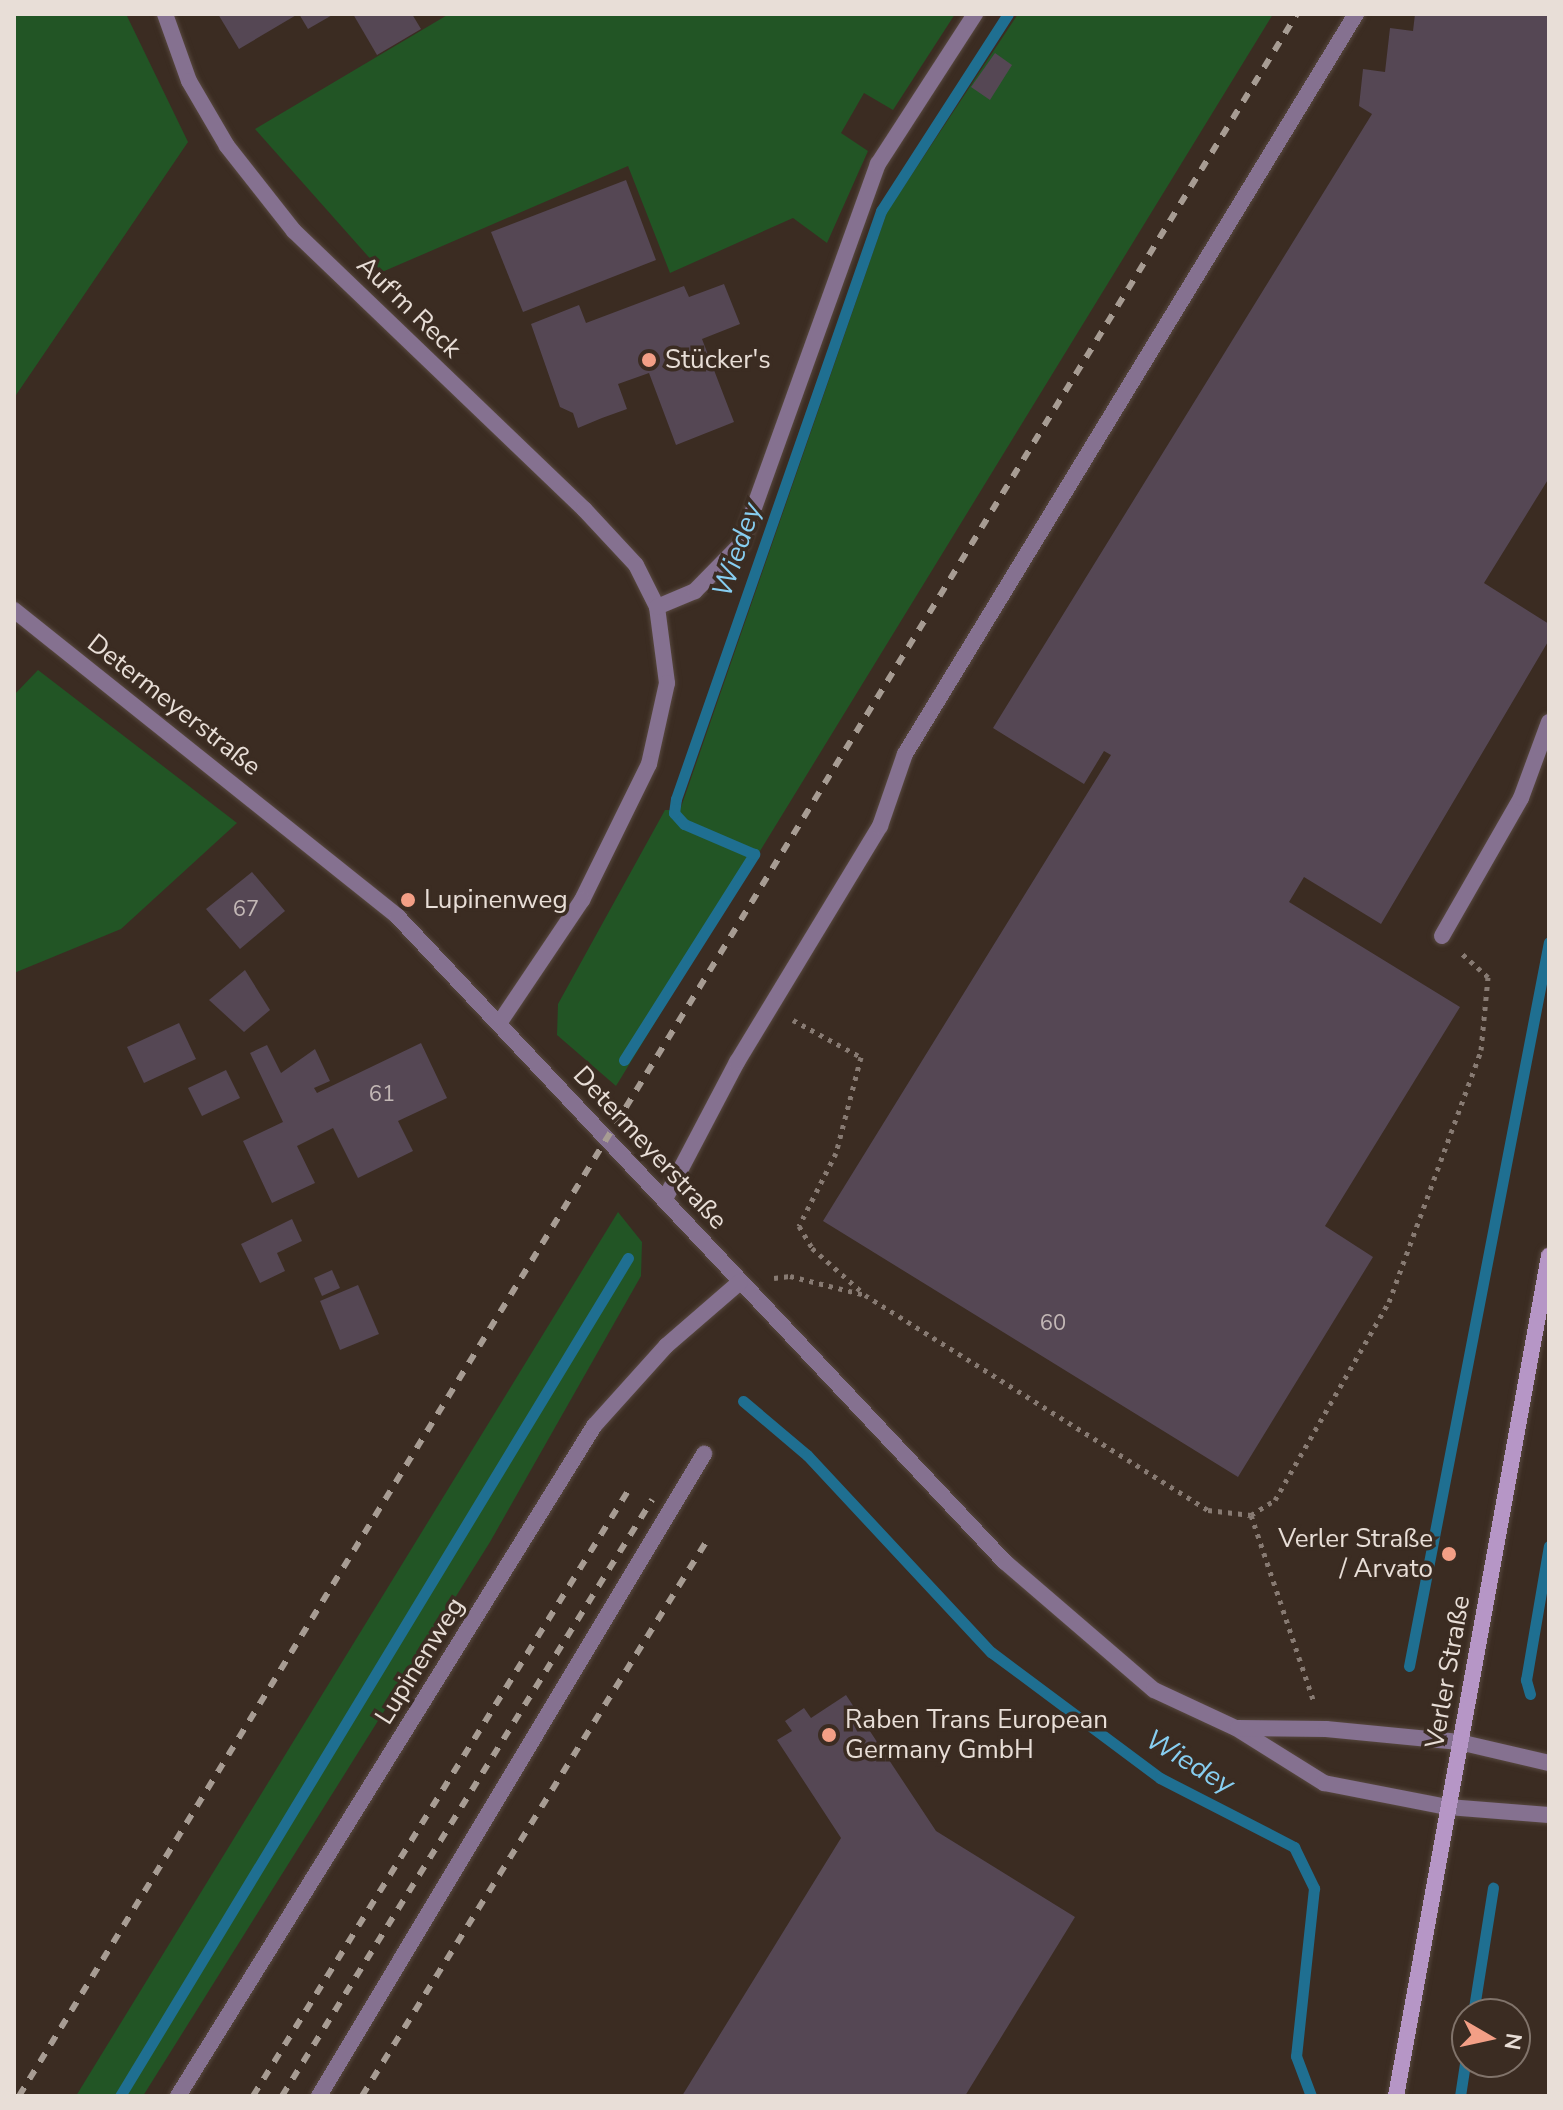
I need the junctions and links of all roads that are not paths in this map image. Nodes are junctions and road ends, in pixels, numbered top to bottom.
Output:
1 (165, 14) edge
2 (975, 14) edge
3 (1356, 14) edge
4 (657, 607) junction
5 (14, 610) edge
6 (1549, 722) edge
7 (1442, 936) road end
8 (500, 1022) junction
9 (665, 1199) junction
10 (1549, 1256) edge
11 (740, 1282) junction
12 (704, 1454) dead end
13 (1236, 1728) junction
14 (1459, 1742) junction
15 (1549, 1763) edge
16 (1448, 1807) junction
17 (1549, 1815) edge
18 (178, 2096) edge
19 (319, 2096) edge
20 (1396, 2096) edge

1 - 4 street, Auf'm Reck
2 - 4 street
3 - 9 street
4 - 8 street, Auf'm Reck
5 - 8 street, Determeyerstraße
6 - 7 street
8 - 9 street, Determeyerstraße
9 - 11 street, Determeyerstraße
10 - 14 main road, Verler Straße
11 - 13 street, Determeyerstraße
11 - 18 street, Lupinenweg
12 - 19 street
13 - 14 street, Determeyerstraße
13 - 16 street, Determeyerstraße
14 - 15 street, Determeyerstraße
14 - 16 main road, Verler Straße
16 - 17 street, Determeyerstraße
16 - 20 main road, Verler Straße

